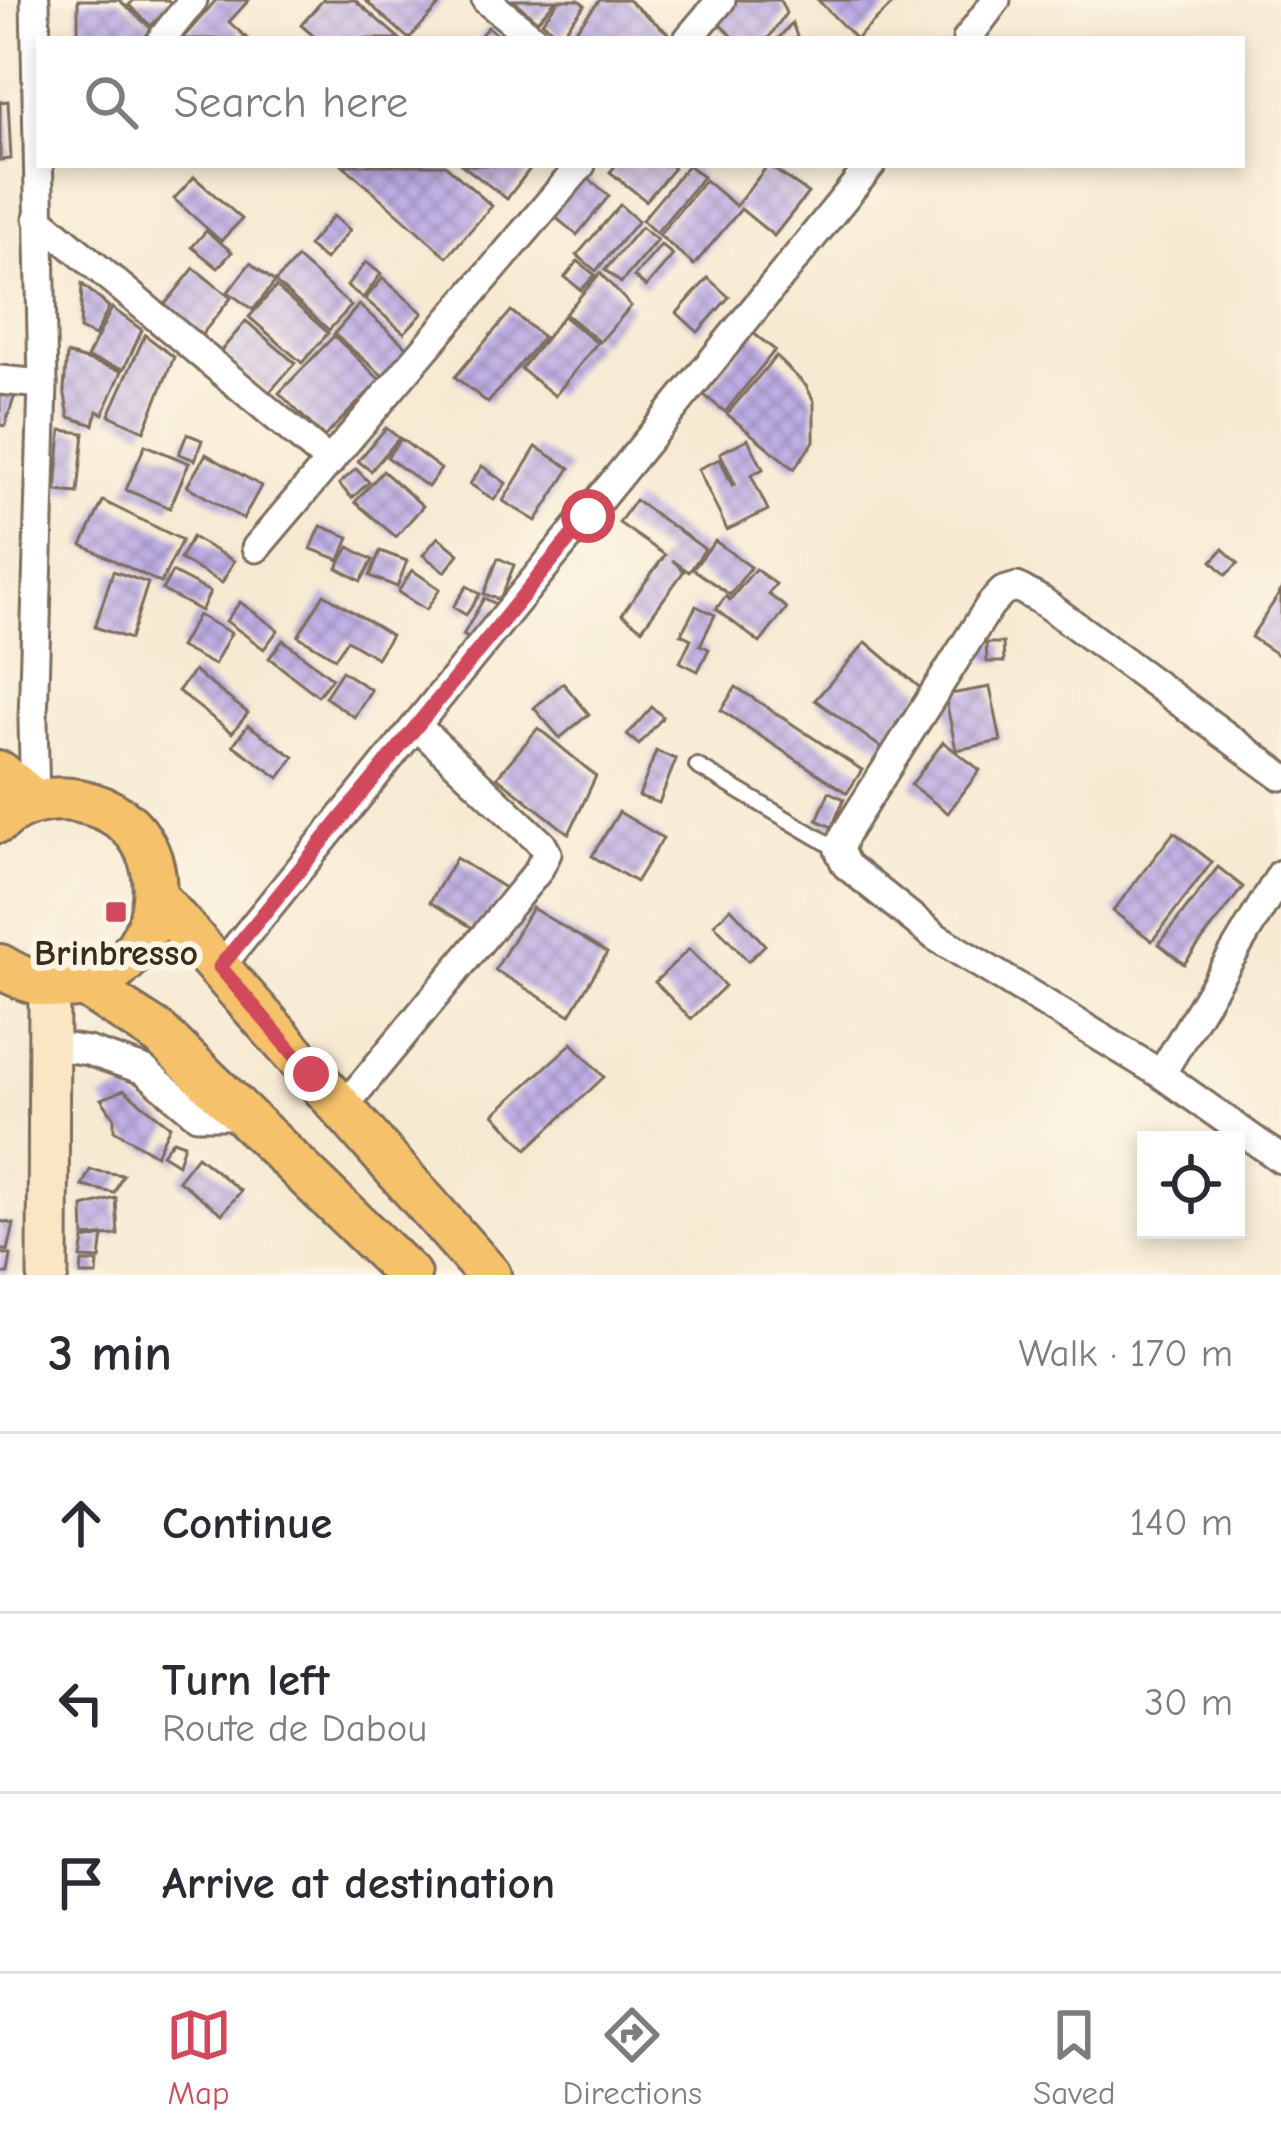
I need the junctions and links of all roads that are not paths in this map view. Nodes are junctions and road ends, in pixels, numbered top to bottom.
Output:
1 (35, 0) edge
2 (193, 0) edge
3 (486, 0) edge
4 (721, 0) edge
5 (996, 0) edge
6 (164, 36) edge
7 (530, 36) edge
8 (691, 36) edge
9 (969, 36) edge
10 (36, 73) edge
11 (37, 168) edge
12 (578, 168) edge
13 (869, 168) edge
14 (38, 218) junction
15 (0, 380) edge
16 (43, 384) junction
17 (330, 462) junction
18 (256, 548) dead end
19 (418, 727) junction
20 (697, 766) dead end
21 (0, 773) edge
22 (1281, 776) edge
23 (18, 811) edge
24 (839, 850) junction
25 (1281, 874) edge
26 (156, 896) junction
27 (0, 965) edge
28 (220, 967) junction
29 (66, 986) junction
30 (49, 1045) junction
31 (1161, 1074) junction
32 (342, 1109) junction
33 (246, 1115) junction
34 (1281, 1159) edge
35 (48, 1275) edge
36 (409, 1275) edge
37 (489, 1275) edge

1 - 10 street
2 - 6 street
3 - 7 street
4 - 8 street
5 - 9 street
11 - 14 street
12 - 17 street
13 - 19 street
14 - 16 street
14 - 17 street
15 - 16 street
16 - 23 street
17 - 18 street
19 - 28 street
19 - 32 street
20 - 24 lane
21 - 23 main road
22 - 24 street
23 - 26 main road
24 - 31 street
25 - 31 street
26 - 28 main road
26 - 29 main road
27 - 29 main road
28 - 32 main road
29 - 30 street
29 - 33 main road
30 - 33 street
30 - 35 street
31 - 34 street
32 - 37 main road
33 - 36 main road

